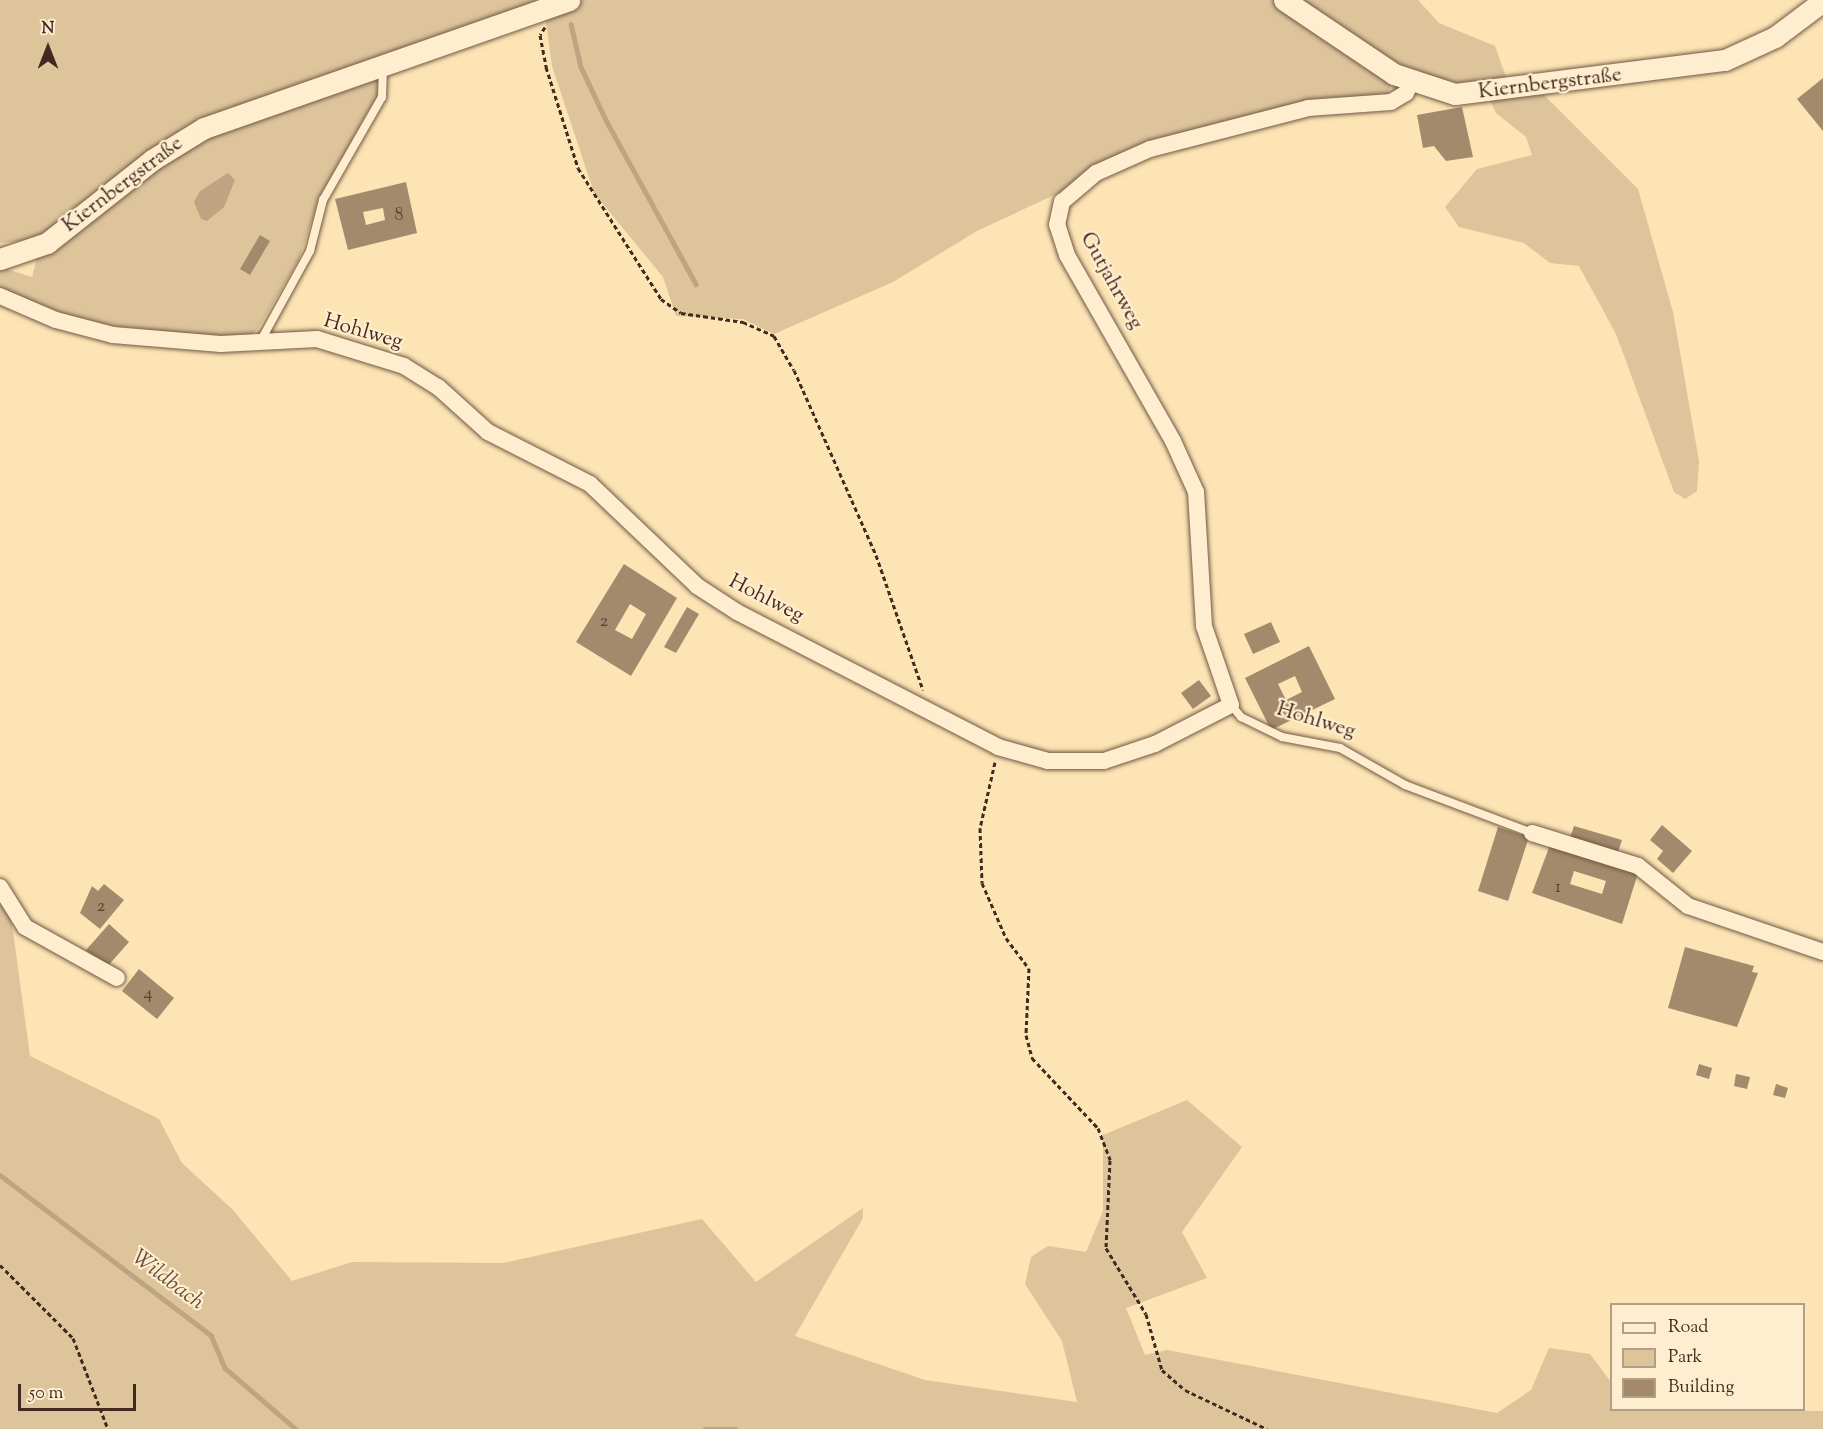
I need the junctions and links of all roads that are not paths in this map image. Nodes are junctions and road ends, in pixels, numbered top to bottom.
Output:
1 (569, 0) edge
2 (1284, 0) edge
3 (1823, 1) edge
4 (383, 63) junction
5 (1411, 82) junction
6 (0, 259) edge
7 (0, 296) edge
8 (260, 343) junction
9 (1231, 705) junction
10 (1532, 834) joint
11 (0, 887) edge
12 (1823, 952) edge
13 (117, 978) dead end

1 - 4 street, Kiernbergstraße
2 - 5 street, Kiernbergstraße
3 - 5 street, Kiernbergstraße
4 - 6 street, Kiernbergstraße
4 - 8 lane
5 - 9 street, Gutjahrweg
7 - 8 street, Hohlweg
8 - 9 street, Hohlweg
9 - 10 lane, Hohlweg
10 - 12 street
11 - 13 street

